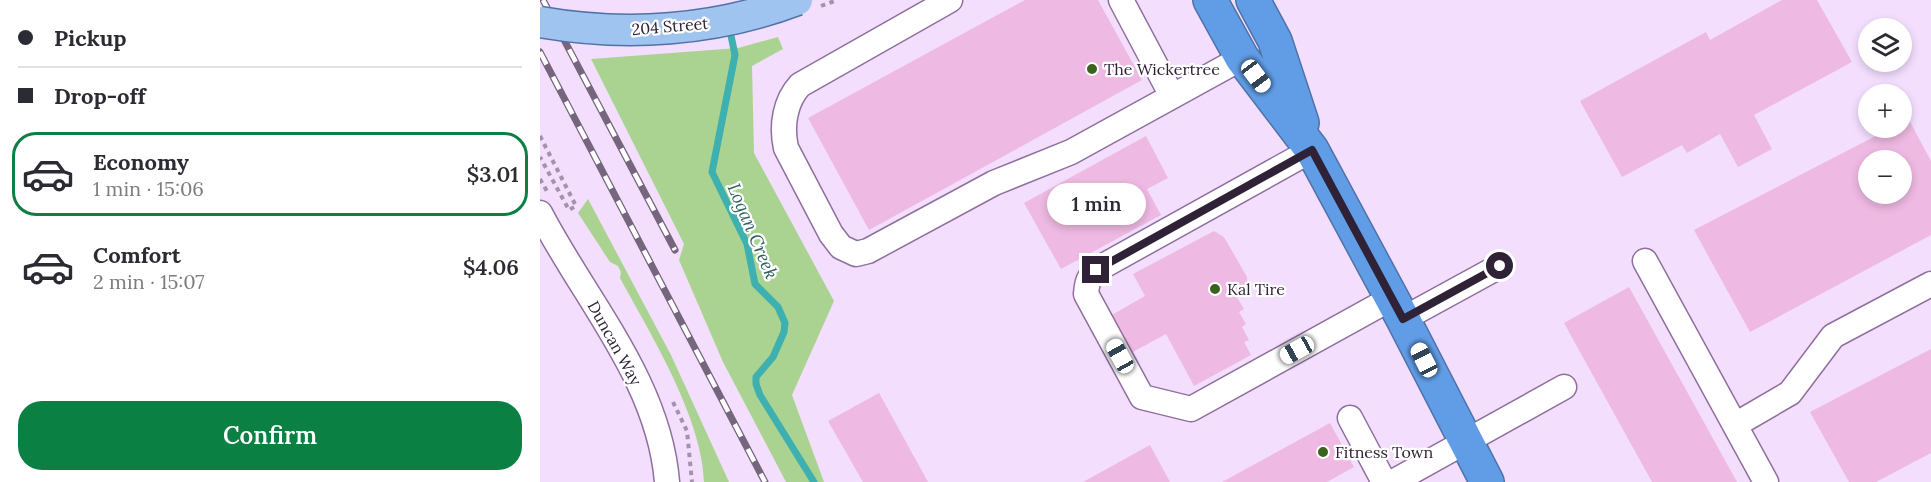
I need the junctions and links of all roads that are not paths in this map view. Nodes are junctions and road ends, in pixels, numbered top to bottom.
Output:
1 (797, 0) edge
2 (950, 0) edge
3 (1121, 0) edge
4 (1210, 0) edge
5 (1253, 0) edge
6 (540, 22) edge
7 (1242, 58) junction
8 (1172, 96) junction
9 (1312, 150) junction
10 (540, 213) edge
11 (1645, 261) dead end
12 (1500, 266) dead end
13 (1931, 284) edge
14 (1398, 308) junction
15 (1564, 387) dead end
16 (1350, 418) dead end
17 (1735, 424) junction
18 (1466, 442) junction
19 (667, 482) edge
20 (1384, 482) edge
21 (1393, 482) edge
22 (1487, 482) edge
23 (1766, 482) edge

1 - 6 main road, 204 Street, bridge
2 - 8 street
3 - 8 street
4 - 7 highway
5 - 9 highway
7 - 8 street
7 - 9 highway
9 - 14 highway
9 - 14 street
10 - 19 street, Duncan Way
11 - 17 street
12 - 14 street
13 - 17 street
14 - 18 highway
15 - 18 street
16 - 20 street
17 - 23 street
18 - 21 street
18 - 22 highway

